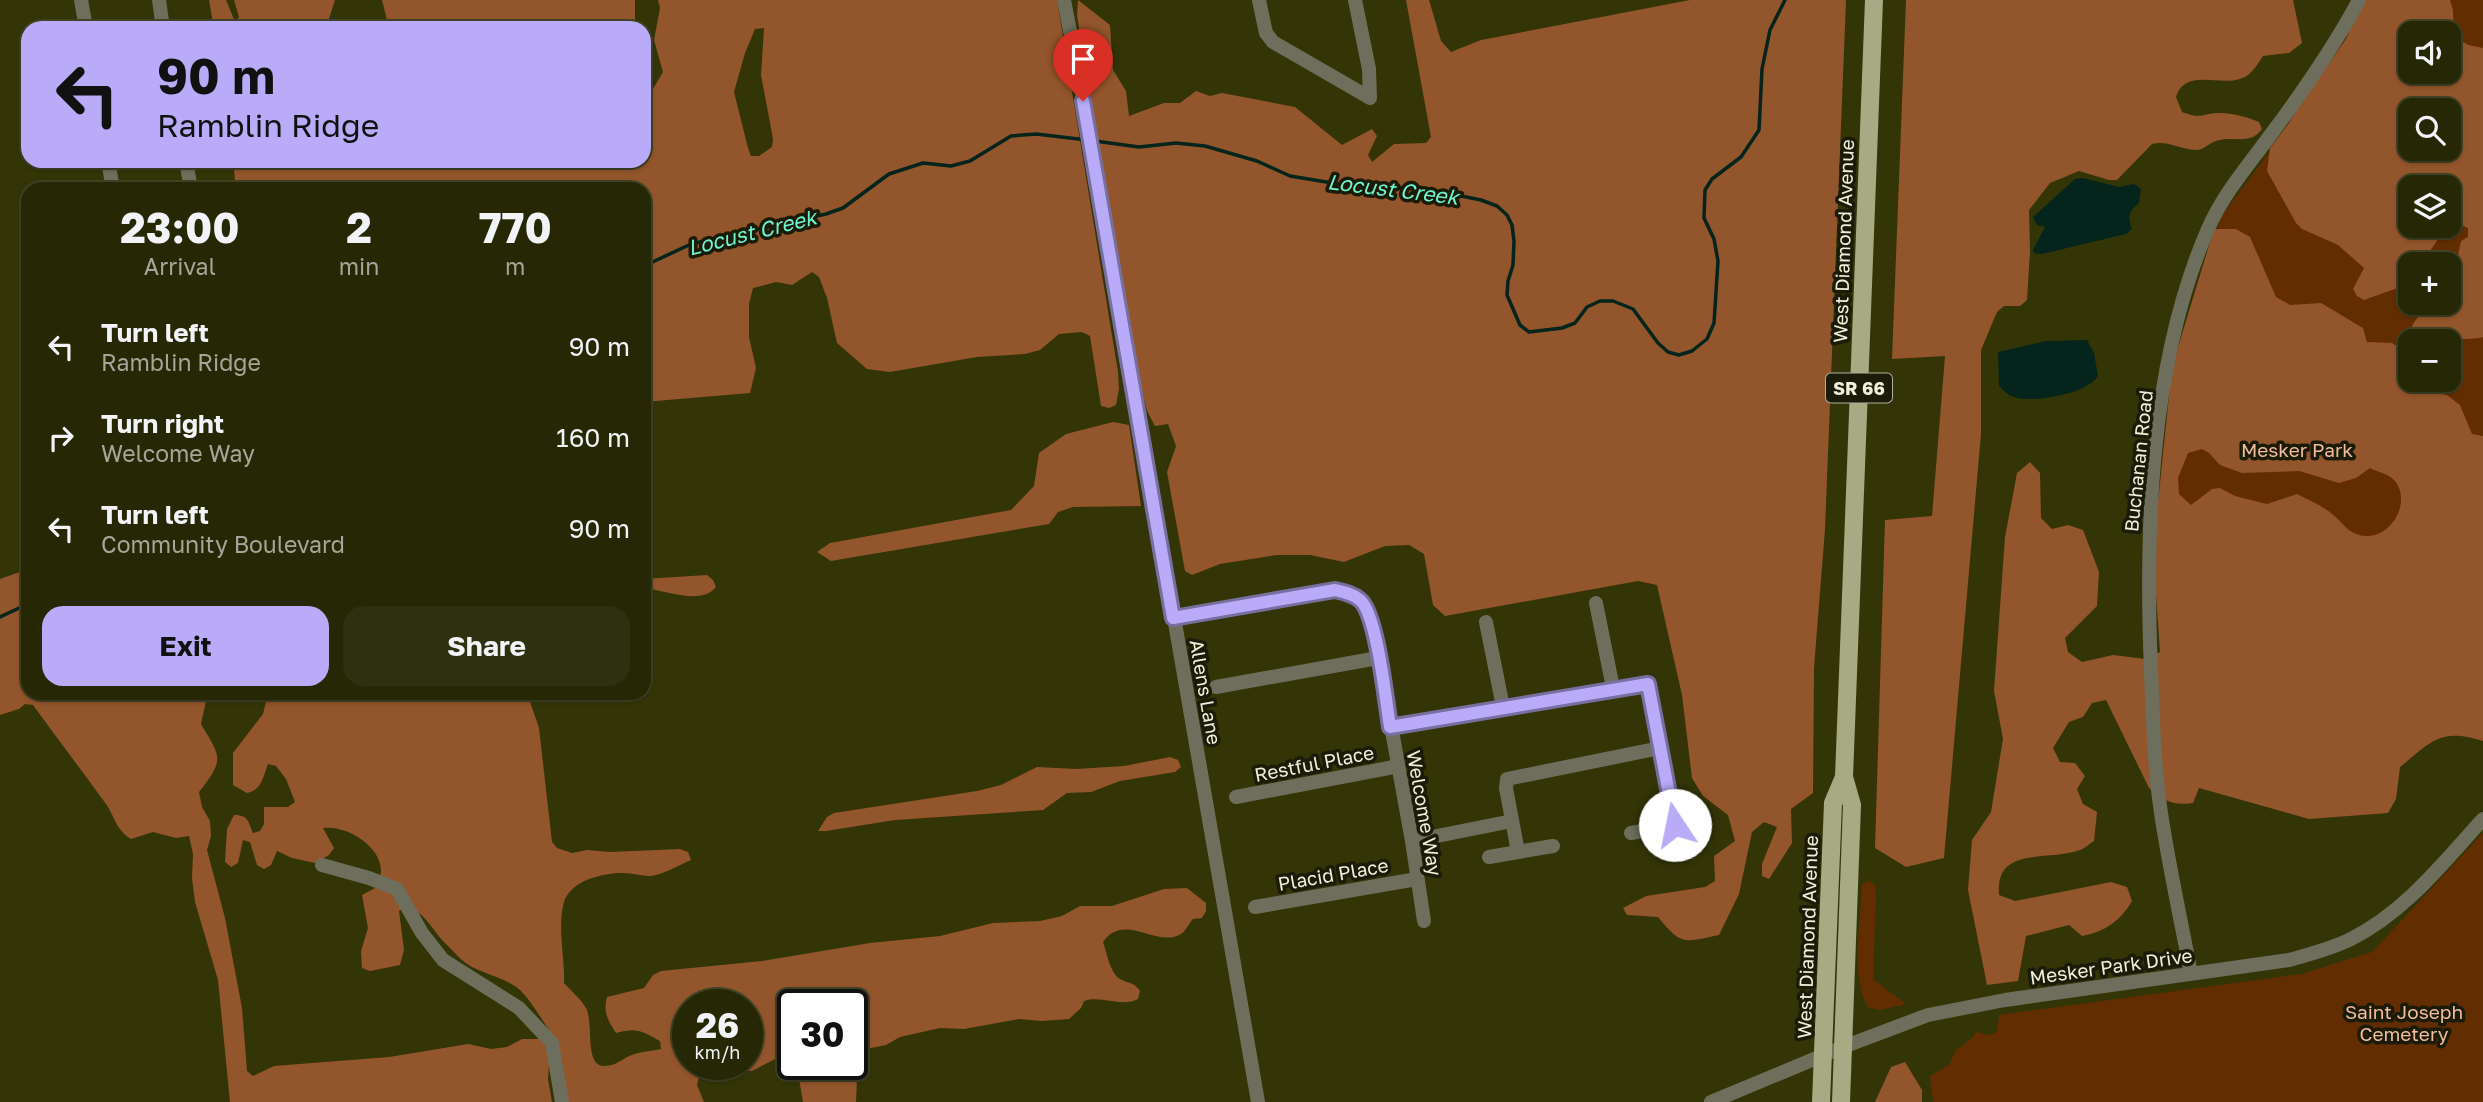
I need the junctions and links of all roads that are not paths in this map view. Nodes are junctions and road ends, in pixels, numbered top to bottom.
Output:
1 (81, 0) edge
2 (159, 0) edge
3 (1064, 0) edge
4 (1259, 0) edge
5 (1355, 0) edge
6 (1874, 0) edge
7 (2358, 0) edge
8 (85, 21) edge
9 (162, 21) edge
10 (1596, 603) dead end
11 (1173, 618) junction
12 (1486, 622) dead end
13 (1378, 658) junction
14 (1216, 687) dead end
15 (1613, 688) junction
16 (1503, 708) junction
17 (1390, 727) junction
18 (1660, 748) junction
19 (1399, 766) junction
20 (1844, 777) junction
21 (1236, 797) dead end
22 (2483, 819) edge
23 (1512, 821) junction
24 (1698, 821) dead end
25 (1675, 825) junction
26 (1630, 833) dead end
27 (1412, 841) junction
28 (1553, 846) dead end
29 (1518, 852) junction
30 (1489, 858) dead end
31 (322, 865) dead end
32 (1417, 879) junction
33 (1255, 907) dead end
34 (1424, 920) dead end
35 (2191, 974) junction
36 (1843, 1047) junction
37 (1823, 1055) junction
38 (562, 1102) edge
39 (1258, 1102) edge
40 (1711, 1102) edge
41 (1821, 1102) edge
42 (1841, 1102) edge

1 - 8 street
2 - 9 street
3 - 11 street, Allens Lane
4 - 5 street
6 - 20 main road, West Diamond Avenue / SR 66
7 - 35 street, Buchanan Road
10 - 15 street
11 - 13 street, Welcome Way
11 - 39 street, Allens Lane
12 - 16 street
13 - 14 street
13 - 17 street, Welcome Way
15 - 16 street
15 - 18 street
16 - 17 street
17 - 19 street, Welcome Way
18 - 23 street
18 - 25 street
19 - 21 street, Restful Place
19 - 27 street, Welcome Way
20 - 36 main road, West Diamond Avenue / SR 66
20 - 37 main road, West Diamond Avenue / SR 66
22 - 35 street, Mesker Park Drive
23 - 27 street
23 - 29 street
24 - 25 street
25 - 26 street
27 - 32 street, Welcome Way
28 - 29 street
29 - 30 street
31 - 38 street
32 - 33 street, Placid Place
32 - 34 street, Welcome Way
35 - 36 street, Mesker Park Drive
36 - 37 street, Mesker Park Drive
36 - 42 main road, West Diamond Avenue / SR 66
37 - 40 street, Mesker Park Drive
37 - 41 main road, West Diamond Avenue / SR 66

